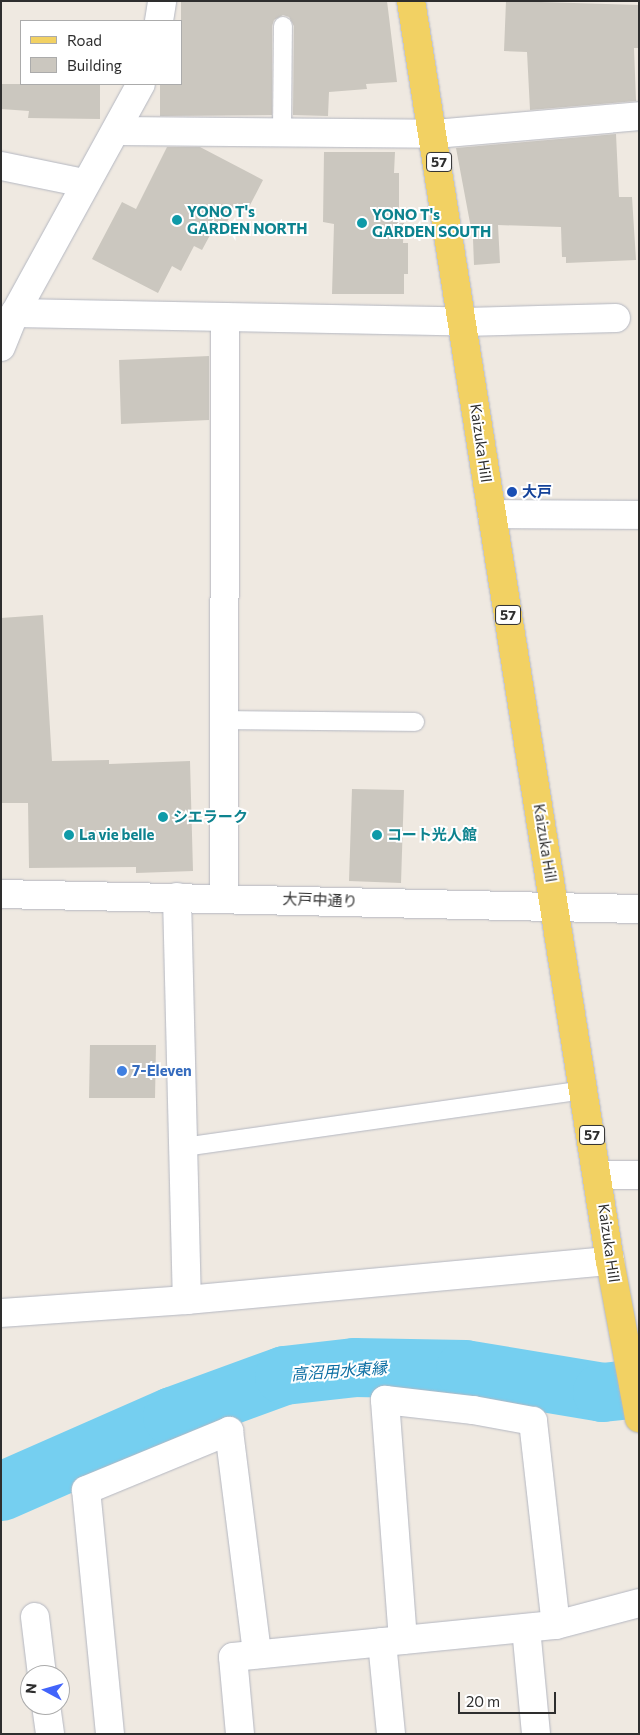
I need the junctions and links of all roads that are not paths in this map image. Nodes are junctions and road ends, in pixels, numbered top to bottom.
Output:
1 (162, 1) edge
2 (411, 1) edge
3 (159, 20) edge
4 (283, 26) dead end
5 (140, 85) edge
6 (639, 116) edge
7 (117, 131) junction
8 (282, 132) junction
9 (434, 134) junction
10 (1, 166) edge
11 (84, 183) junction
12 (15, 313) junction
13 (225, 317) junction
14 (616, 318) dead end
15 (464, 322) junction
16 (1, 346) edge
17 (492, 514) junction
18 (639, 515) edge
19 (224, 720) junction
20 (415, 722) dead end
21 (1, 894) edge
22 (177, 897) junction
23 (224, 897) junction
24 (555, 907) junction
25 (639, 909) edge
26 (585, 1090) junction
27 (184, 1147) junction
28 (599, 1175) junction
29 (639, 1175) edge
30 (610, 1261) junction
31 (187, 1300) junction
32 (1, 1313) edge
33 (638, 1412) edge
34 (639, 1603) edge
35 (35, 1617) dead end
36 (556, 1625) junction
37 (526, 1628) junction
38 (393, 1641) junction
39 (257, 1654) junction
40 (41, 1665) edge
41 (47, 1715) edge
42 (50, 1734) edge
43 (110, 1734) edge
44 (240, 1734) edge
45 (391, 1734) edge
46 (536, 1734) edge

1 - 3 street
2 - 9 main road, 57
4 - 8 lane
5 - 7 street
6 - 9 street
7 - 8 street
7 - 11 street
8 - 9 street
9 - 15 main road, 57
10 - 11 street
11 - 12 street
12 - 13 street
12 - 16 street
13 - 15 street
13 - 19 street
14 - 15 street
15 - 17 main road, Kaizuka Hill / 57
17 - 18 street
17 - 24 main road, Kaizuka Hill / 57
19 - 20 lane
19 - 23 street
21 - 22 street, 大戸中通り
22 - 23 street, 大戸中通り
22 - 27 street
23 - 24 street, 大戸中通り
24 - 25 street, 大戸中通り
24 - 26 main road, Kaizuka Hill / 57
26 - 27 lane
26 - 28 main road, Kaizuka Hill / 57
27 - 31 street
28 - 29 street
28 - 30 main road, Kaizuka Hill / 57
30 - 31 street
30 - 33 main road, Kaizuka Hill / 57
31 - 32 street
34 - 36 street
35 - 40 street
36 - 37 street
36 - 38 street
37 - 38 street
37 - 46 street
38 - 39 street
38 - 45 street
39 - 43 street
39 - 44 street
41 - 42 street

